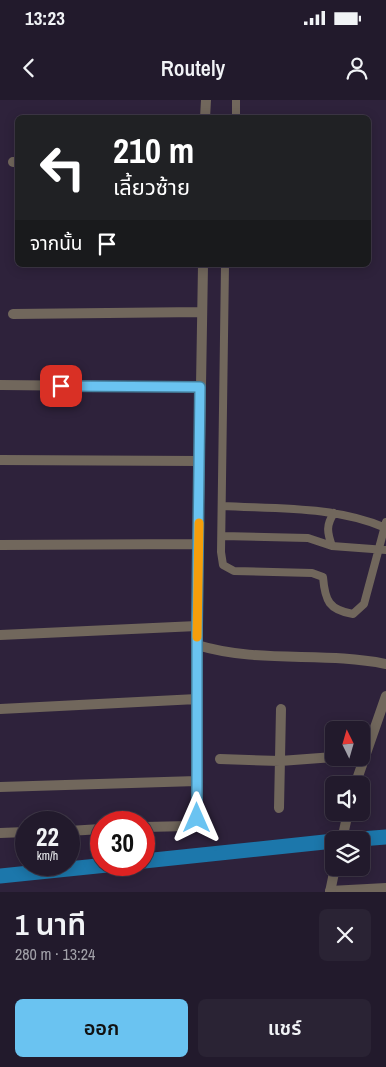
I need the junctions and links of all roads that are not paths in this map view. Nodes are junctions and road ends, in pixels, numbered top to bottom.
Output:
1 (206, 100) edge
2 (236, 100) edge
3 (205, 115) edge
4 (236, 115) edge
5 (203, 267) edge
6 (225, 267) edge
7 (202, 312) junction
8 (13, 314) dead end
9 (1, 385) dead end
10 (200, 387) junction
11 (0, 460) edge
12 (199, 461) junction
13 (222, 506) junction
14 (334, 513) junction
15 (386, 526) edge
16 (222, 536) junction
17 (198, 544) junction
18 (0, 545) edge
19 (332, 546) junction
20 (382, 549) edge
21 (197, 626) junction
22 (0, 635) edge
23 (197, 645) junction
24 (386, 664) edge
25 (386, 696) edge
26 (197, 700) junction
27 (0, 709) edge
28 (280, 709) dead end
29 (370, 736) edge
30 (325, 758) edge
31 (220, 759) dead end
32 (280, 761) junction
33 (197, 781) junction
34 (0, 787) edge
35 (279, 808) dead end
36 (155, 828) edge
37 (15, 832) edge
38 (0, 833) edge
39 (333, 876) edge
40 (386, 888) edge
41 (330, 892) edge

1 - 3 street
2 - 4 lane
5 - 7 street
6 - 13 lane
7 - 8 street
7 - 10 street
9 - 10 street
10 - 12 street
11 - 12 street
12 - 17 street
13 - 14 lane
13 - 16 lane
14 - 15 lane
14 - 19 lane
15 - 20 lane
16 - 19 lane
16 - 20 lane
17 - 18 street
17 - 21 street
19 - 20 lane
21 - 22 street
21 - 23 street
23 - 24 street
23 - 26 street
25 - 29 street
26 - 27 street
26 - 33 street
28 - 32 street
30 - 32 street
31 - 32 street
32 - 35 street
33 - 34 street
33 - 36 street
37 - 38 street
39 - 41 street
40 - 41 street

